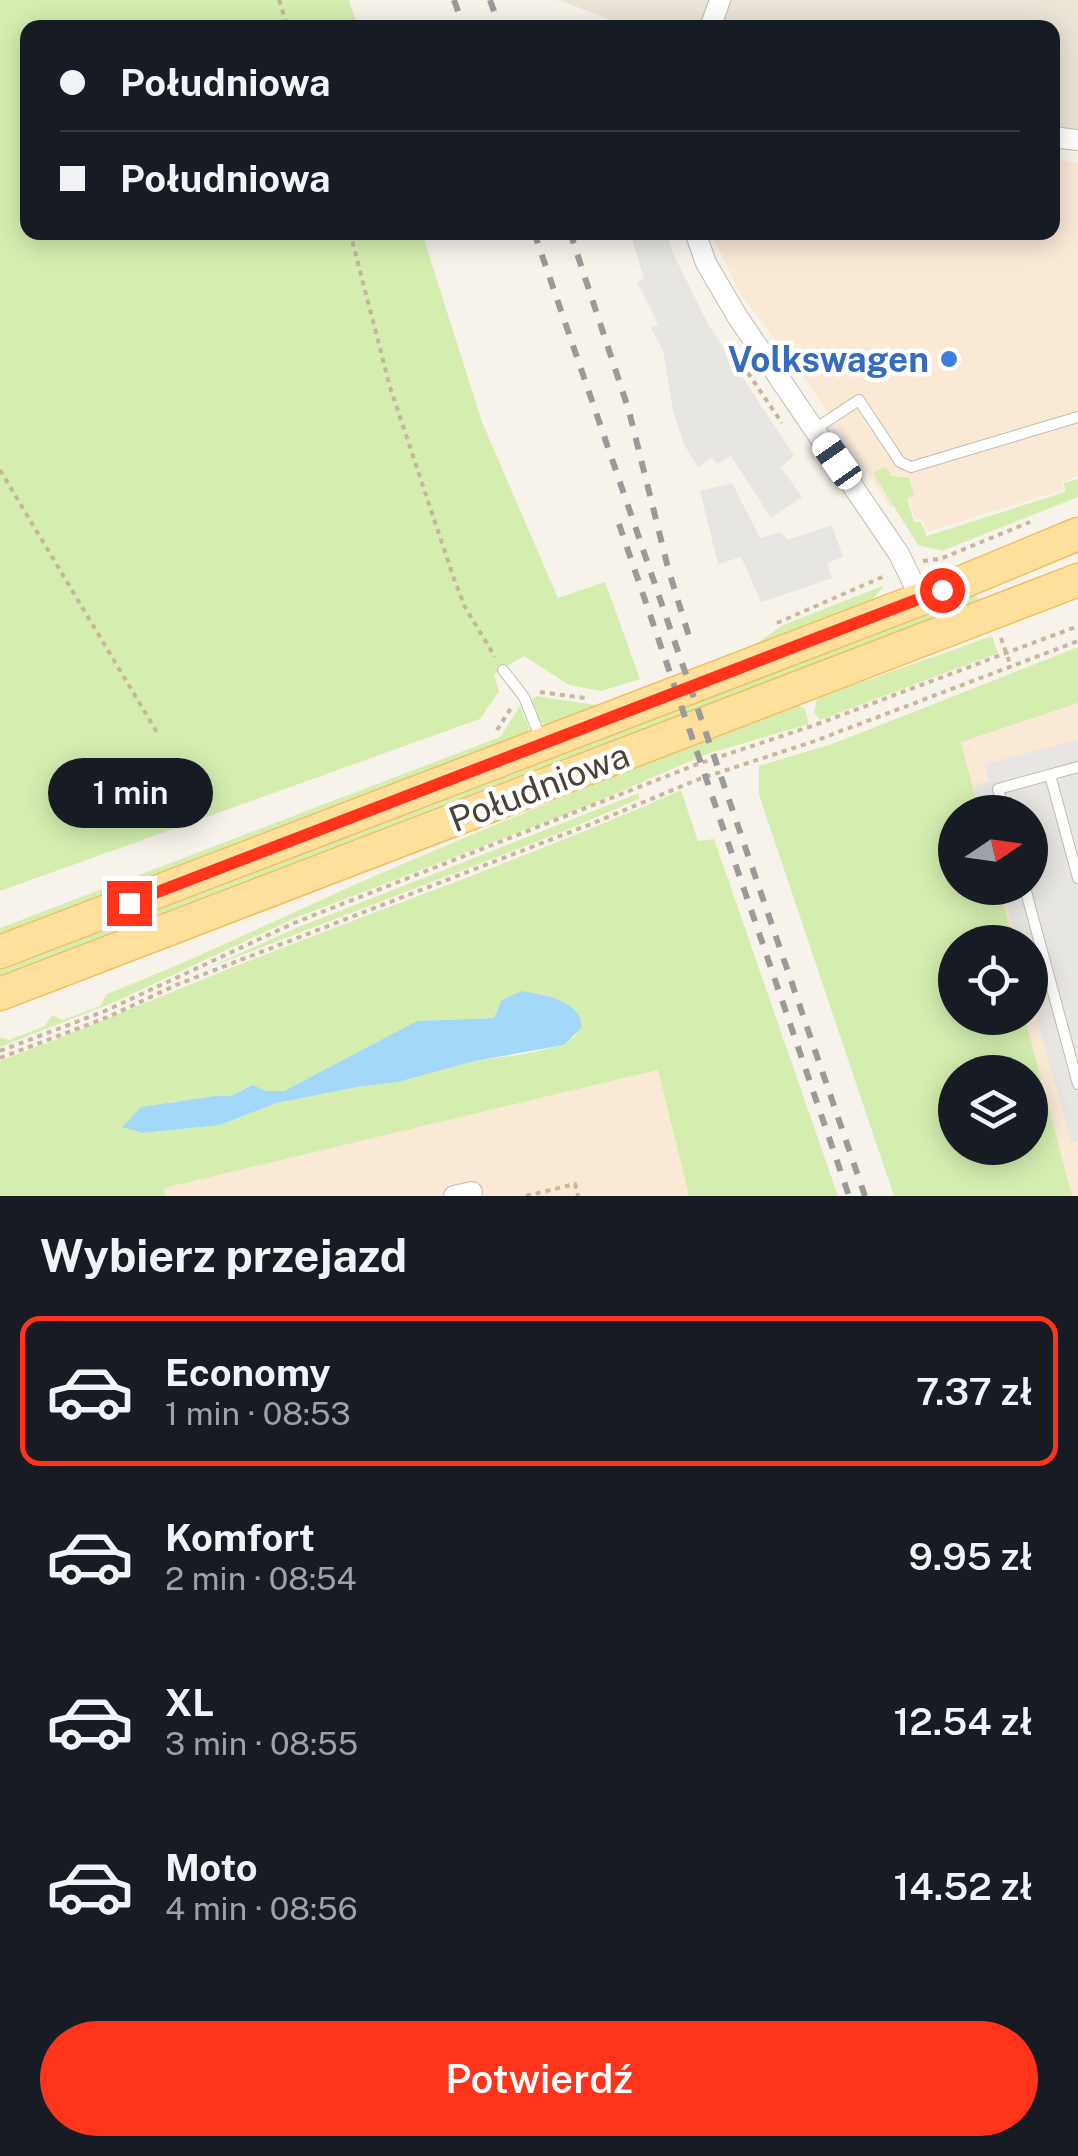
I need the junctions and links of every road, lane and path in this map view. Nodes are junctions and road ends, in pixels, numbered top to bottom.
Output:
1 (352, 240) edge
2 (699, 240) edge
3 (1078, 417) edge
4 (815, 429) junction
5 (0, 470) edge
6 (1044, 517) dead end
7 (1078, 534) edge
8 (922, 561) dead end
9 (1078, 580) edge
10 (921, 599) junction
11 (1078, 626) edge
12 (1078, 641) edge
13 (503, 670) joint
14 (158, 734) dead end
15 (544, 744) junction
16 (1078, 767) edge
17 (1050, 775) junction
18 (1000, 795) edge
19 (1078, 878) edge
20 (1030, 905) edge
21 (0, 952) edge
22 (0, 994) edge
23 (0, 1054) edge
24 (1074, 1054) edge
25 (1078, 1084) edge
26 (526, 1196) edge
27 (578, 1196) edge

1 - 13 path
2 - 4 street
3 - 4 lane
4 - 10 street
5 - 14 path
6 - 8 path
7 - 10 main road, Południowa
9 - 22 main road, Południowa
10 - 15 main road, Południowa
11 - 23 path
12 - 23 path
13 - 15 lane
15 - 21 main road, Południowa
16 - 17 lane
17 - 18 lane
17 - 19 lane
20 - 24 lane
24 - 25 lane
26 - 27 path

